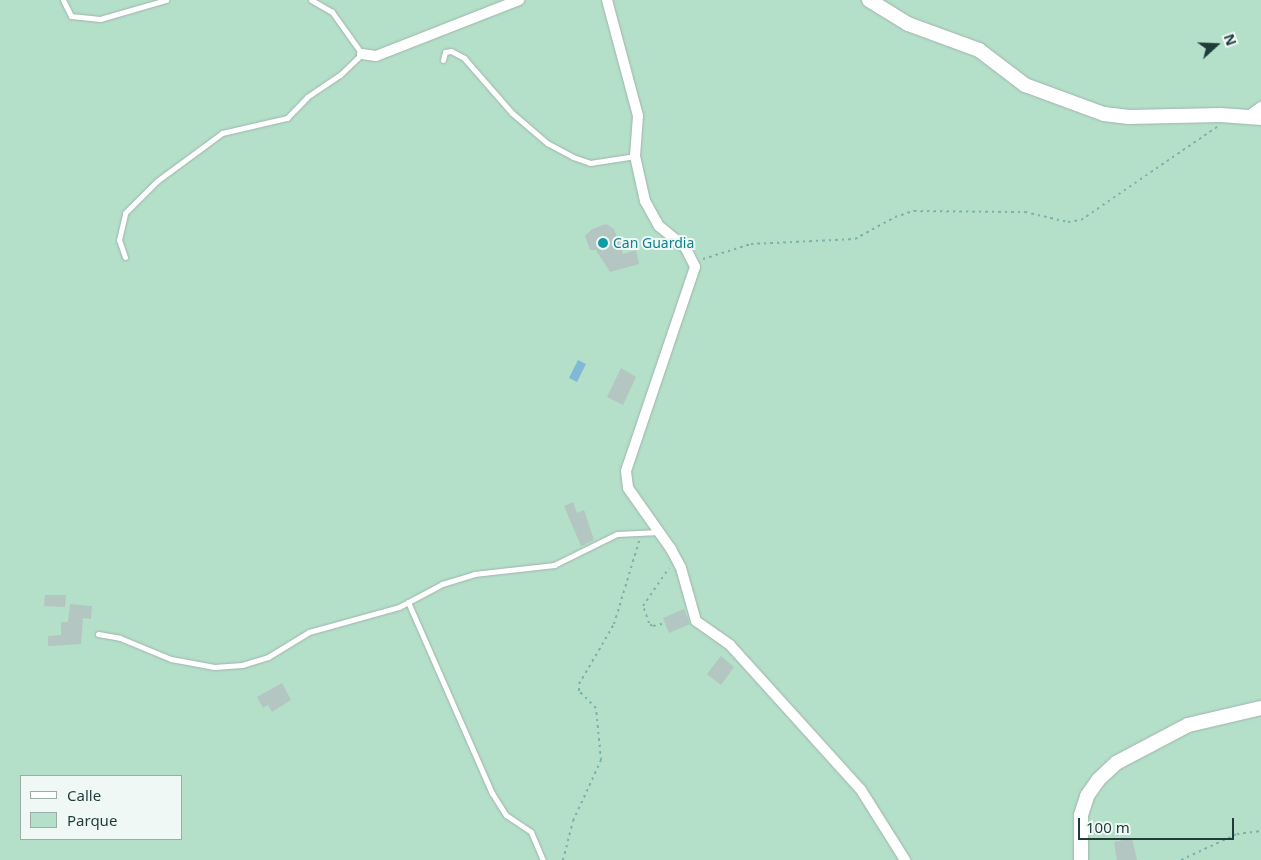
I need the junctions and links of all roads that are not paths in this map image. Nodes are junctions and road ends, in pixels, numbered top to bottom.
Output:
1 (63, 0) edge
2 (166, 0) edge
3 (311, 0) edge
4 (519, 0) edge
5 (607, 0) edge
6 (869, 0) edge
7 (362, 54) junction
8 (443, 60) dead end
9 (1257, 114) edge
10 (635, 156) junction
11 (125, 257) dead end
12 (659, 532) junction
13 (408, 602) junction
14 (98, 634) dead end
15 (1261, 708) edge
16 (543, 860) edge
17 (905, 860) edge
18 (1082, 860) edge

1 - 2 lane
3 - 7 lane
4 - 7 street
5 - 10 street
6 - 9 street
7 - 11 lane
8 - 10 lane
10 - 12 street
12 - 13 lane
12 - 17 street
13 - 14 lane
13 - 16 lane
15 - 18 street

